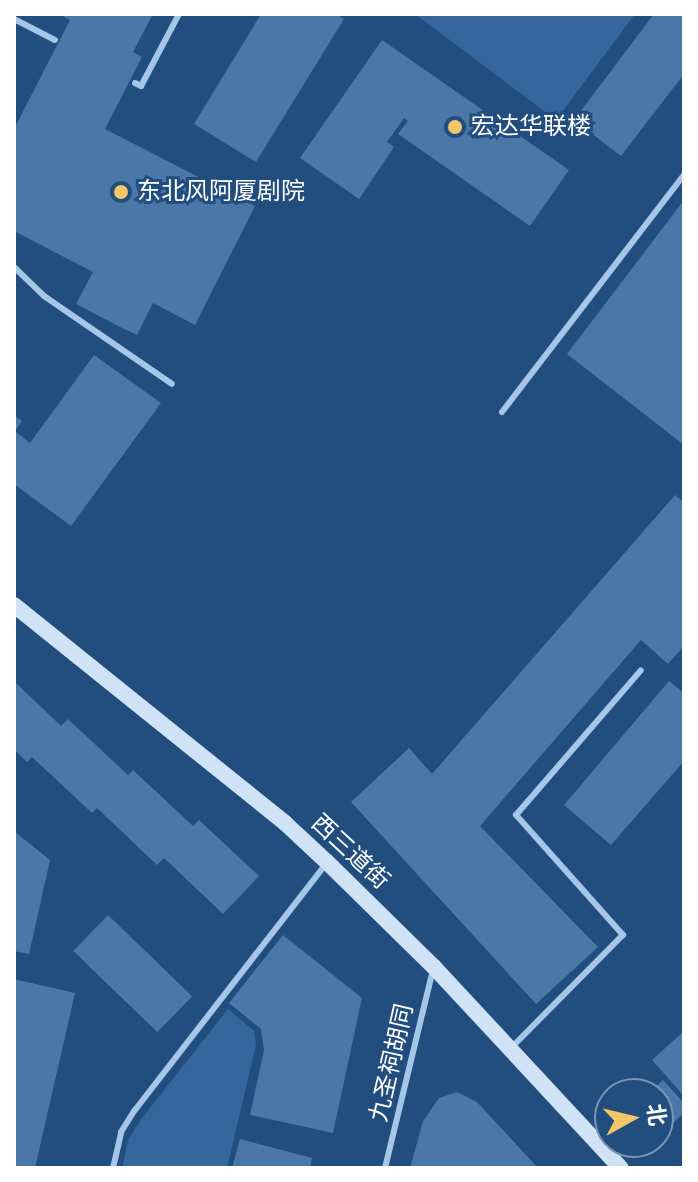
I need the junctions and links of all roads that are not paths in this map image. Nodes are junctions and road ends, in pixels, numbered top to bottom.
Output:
1 (179, 14) edge
2 (14, 19) edge
3 (55, 40) dead end
4 (135, 83) dead end
5 (684, 175) edge
6 (14, 267) edge
7 (172, 384) dead end
8 (502, 412) dead end
9 (14, 605) edge
10 (641, 670) dead end
11 (327, 862) junction
12 (433, 966) junction
13 (509, 1050) junction
14 (113, 1168) edge
15 (385, 1168) edge
16 (621, 1168) edge

1 - 4 lane
2 - 3 lane
5 - 8 lane
6 - 7 lane
9 - 11 street, 西三道街
10 - 13 lane
11 - 12 street, 西三道街
11 - 14 lane
12 - 13 street, 西三道街
12 - 15 lane, 九圣祠胡同
13 - 16 street, 西三道街

